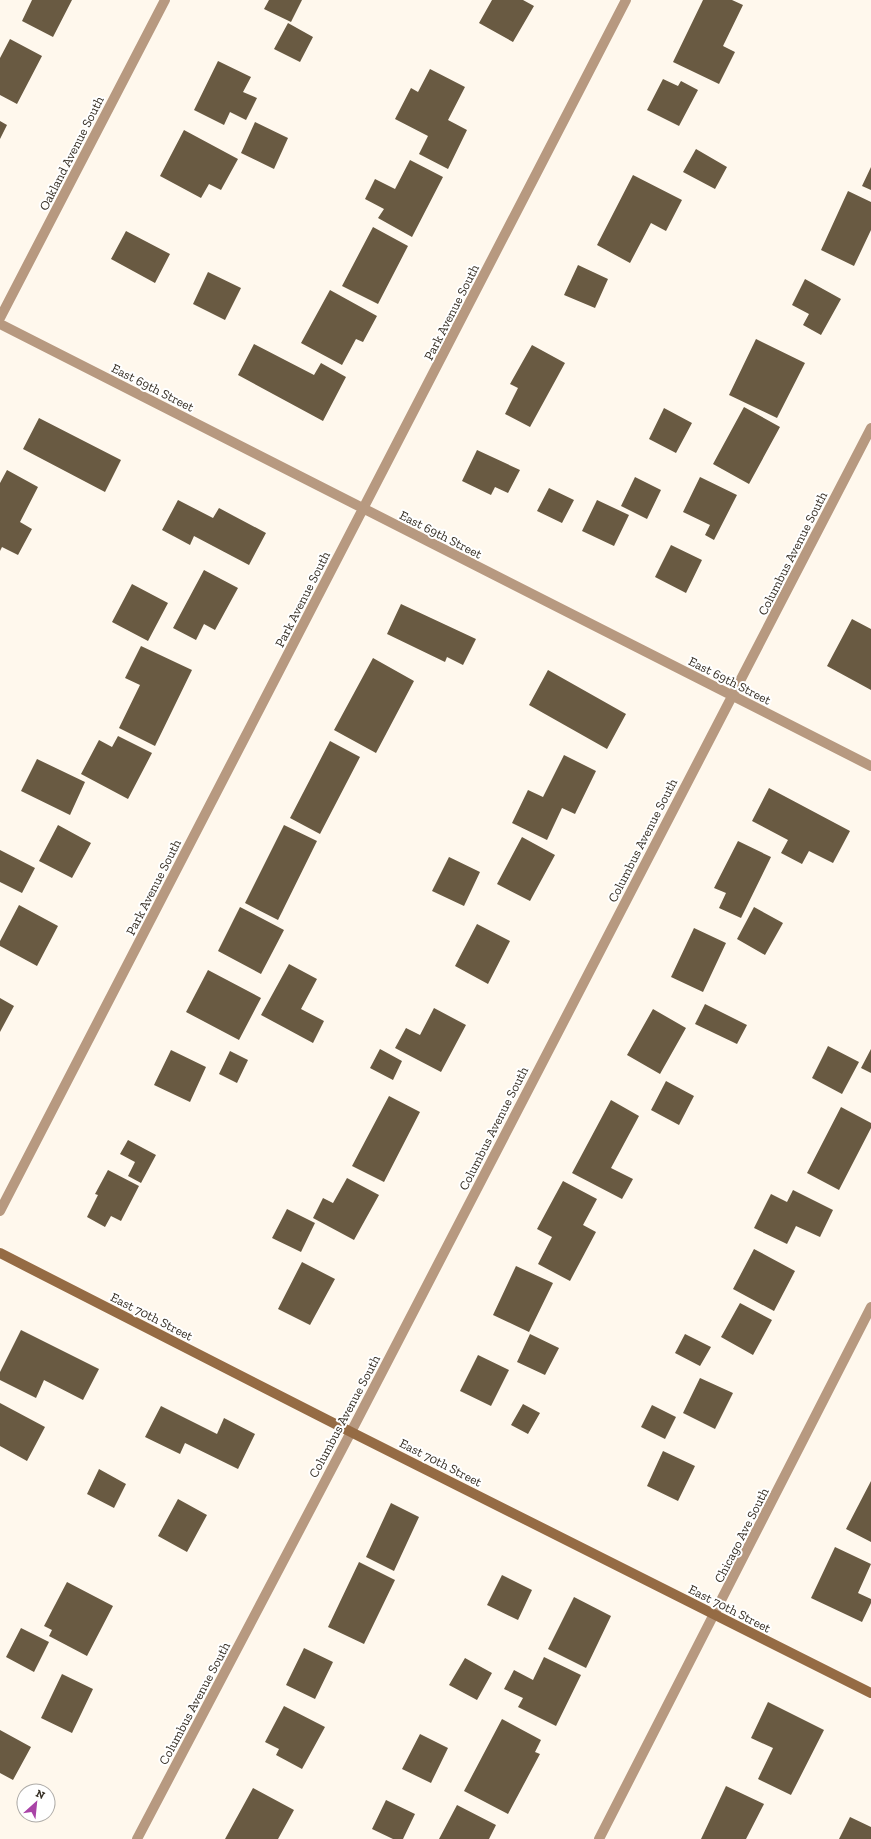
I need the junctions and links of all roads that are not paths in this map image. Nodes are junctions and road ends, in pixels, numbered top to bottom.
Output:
1 (165, 0) edge
2 (626, 0) edge
3 (0, 318) edge
4 (0, 324) edge
5 (871, 428) edge
6 (363, 508) junction
7 (732, 696) junction
8 (871, 766) edge
9 (0, 1211) edge
10 (0, 1253) edge
11 (871, 1307) edge
12 (351, 1432) junction
13 (715, 1614) junction
14 (871, 1693) edge
15 (137, 1839) edge
16 (599, 1839) edge

1 - 3 street, Oakland Avenue South
2 - 6 street, Park Avenue South
4 - 6 street, East 69th Street
5 - 7 street, Columbus Avenue South
6 - 7 street, East 69th Street
6 - 9 street, Park Avenue South
7 - 8 street, East 69th Street
7 - 12 street, Columbus Avenue South
10 - 12 street, East 70th Street
11 - 13 street, Chicago Ave South
12 - 13 street, East 70th Street
12 - 15 street, Columbus Avenue South
13 - 14 street, East 70th Street
13 - 16 street, Chicago Ave South

